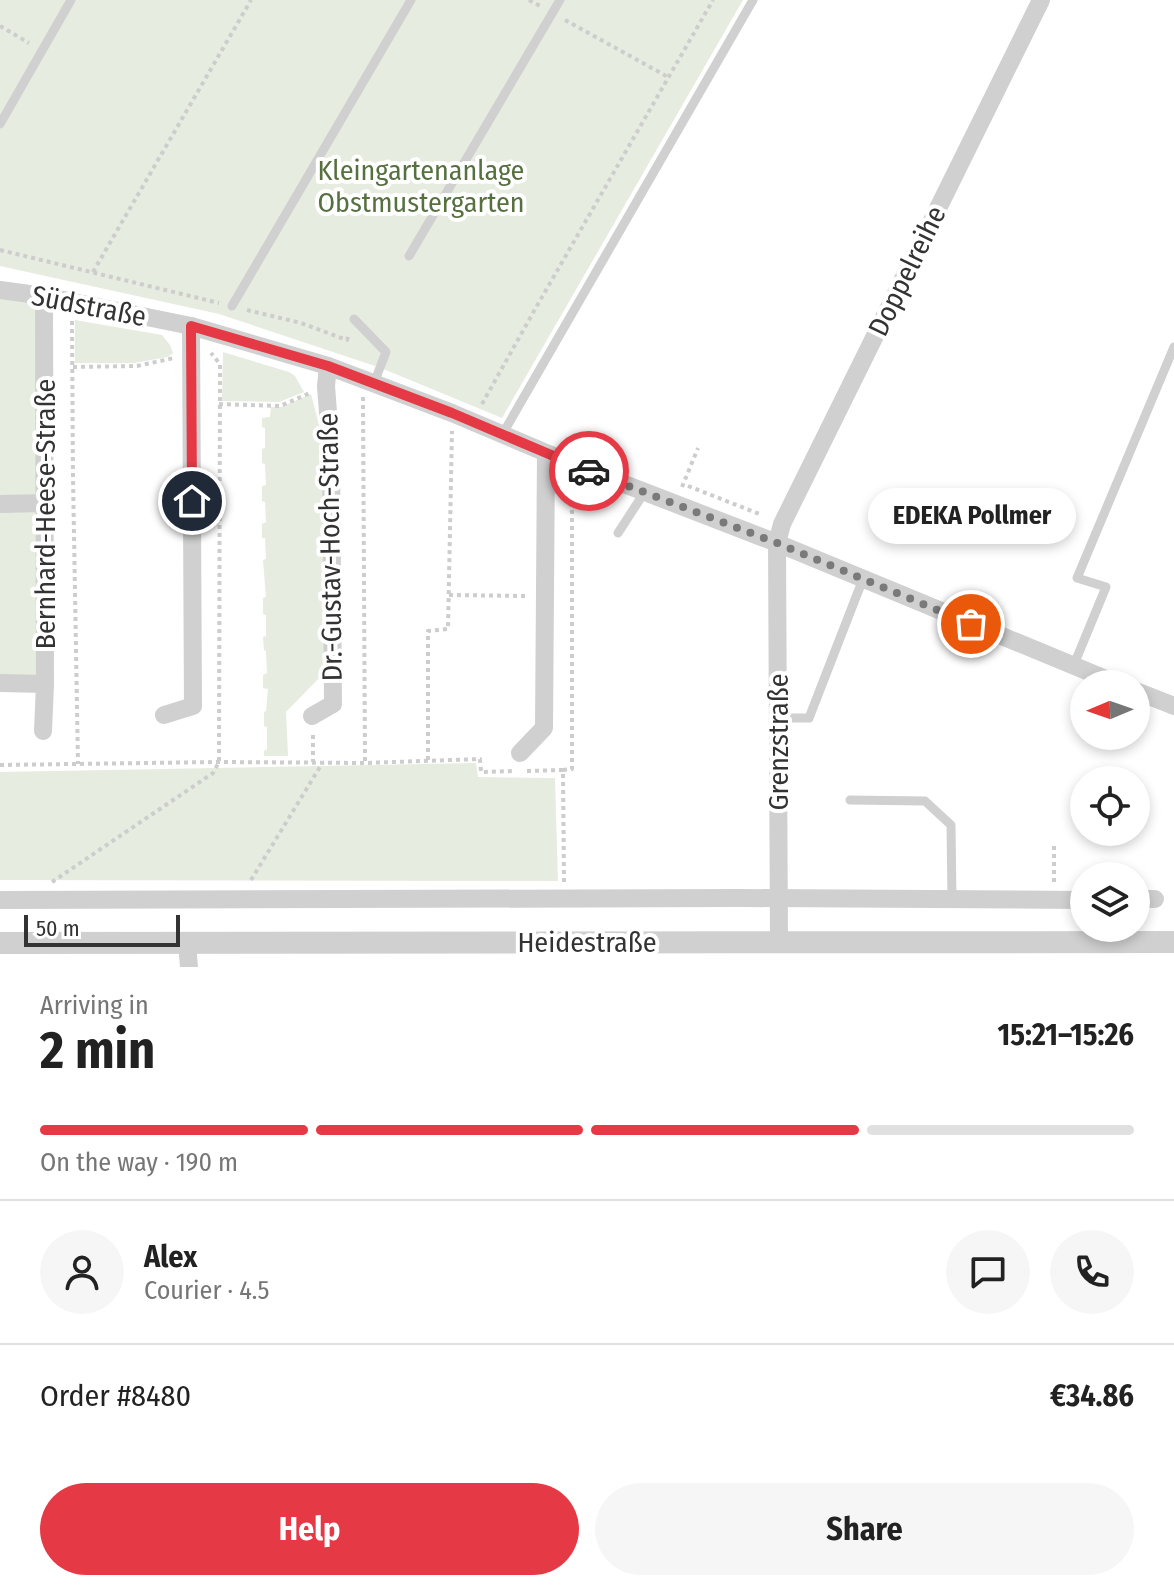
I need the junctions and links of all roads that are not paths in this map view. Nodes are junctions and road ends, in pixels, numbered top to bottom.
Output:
1 (71, 0) edge
2 (411, 0) edge
3 (560, 0) edge
4 (753, 0) edge
5 (1041, 0) edge
6 (0, 124) edge
7 (409, 256) dead end
8 (0, 290) edge
9 (44, 296) junction
10 (232, 306) road end
11 (354, 319) road end
12 (191, 326) junction
13 (1174, 347) edge
14 (328, 366) junction
15 (369, 381) junction
16 (502, 435) junction
17 (546, 454) junction
18 (644, 493) junction
19 (45, 503) junction
20 (0, 504) edge
21 (618, 533) dead end
22 (777, 543) junction
23 (863, 579) junction
24 (1073, 667) junction
25 (1081, 670) edge
26 (0, 683) edge
27 (45, 684) junction
28 (1150, 697) edge
29 (1174, 706) edge
30 (164, 715) dead end
31 (312, 716) road end
32 (778, 718) junction
33 (43, 731) dead end
34 (520, 753) dead end
35 (850, 800) dead end
36 (779, 899) junction
37 (0, 900) edge
38 (952, 900) junction
39 (1070, 900) edge
40 (779, 942) junction
41 (1174, 942) edge
42 (0, 943) edge
43 (187, 943) junction
44 (189, 967) edge

1 - 6 lane
2 - 10 lane
3 - 7 lane
4 - 16 lane
5 - 22 street, Doppelreihe
8 - 9 street, Südstraße
9 - 12 street, Südstraße
9 - 19 street, Bernhard-Heese-Straße
11 - 15 lane
12 - 14 street, Südstraße
12 - 30 street
13 - 24 lane
14 - 15 street, Südstraße
14 - 31 street, Dr.-Gustav-Hoch-Straße
15 - 16 street, Südstraße
16 - 17 street, Südstraße
17 - 18 street, Südstraße
17 - 34 street
18 - 21 lane
18 - 22 street, Südstraße
19 - 20 street
19 - 27 street, Bernhard-Heese-Straße
22 - 23 street, Südstraße
22 - 32 street, Grenzstraße
23 - 24 street, Südstraße
23 - 32 lane
24 - 25 street, Südstraße
26 - 27 street
27 - 33 street, Bernhard-Heese-Straße
28 - 29 street
32 - 36 street, Grenzstraße
35 - 38 lane
36 - 37 street, Heidestraße
36 - 38 street, Heidestraße
36 - 40 street, Grenzstraße
38 - 39 street, Heidestraße
40 - 41 street, Heidestraße
40 - 43 street, Heidestraße
42 - 43 street, Heidestraße
43 - 44 street

